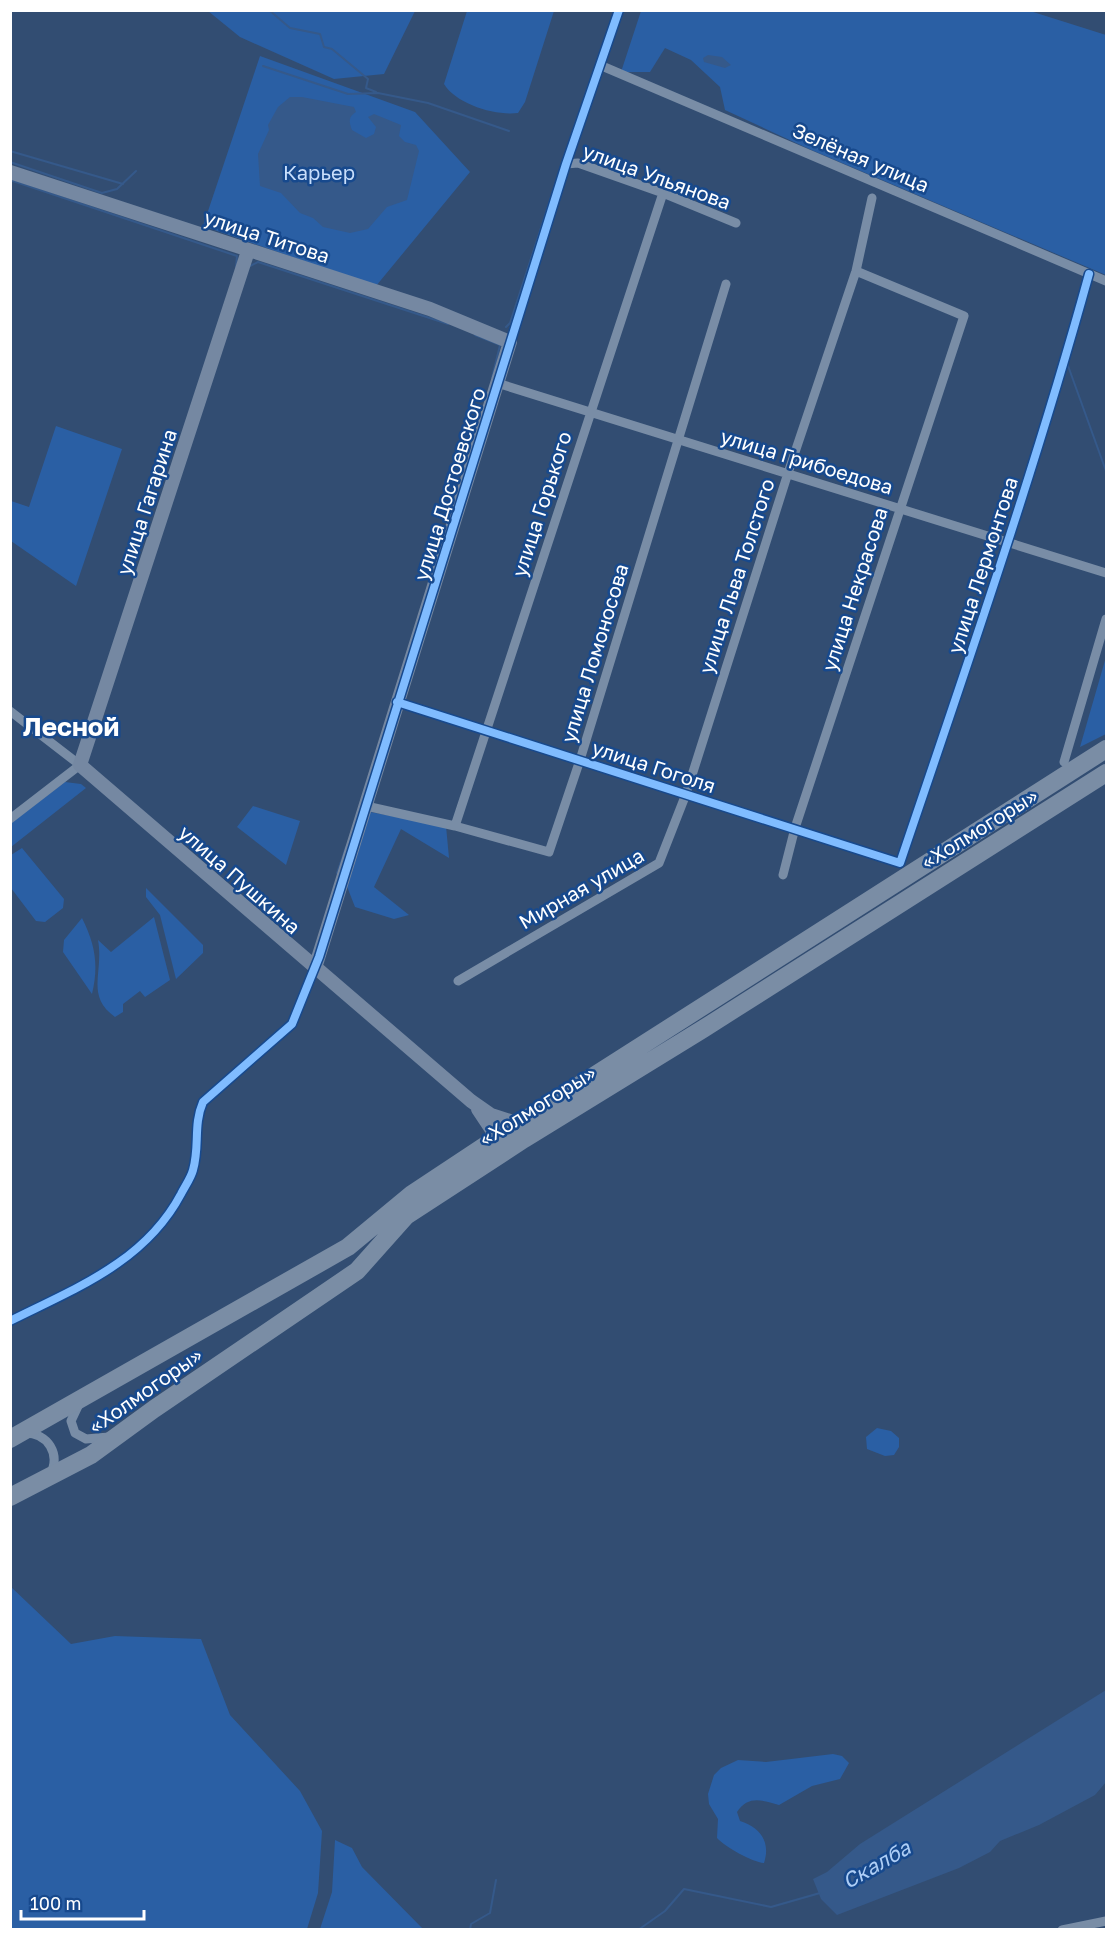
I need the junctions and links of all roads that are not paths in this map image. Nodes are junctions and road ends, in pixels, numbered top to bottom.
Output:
1 (619, 10) edge
2 (602, 66) junction
3 (566, 164) junction
4 (10, 172) edge
5 (663, 193) junction
6 (872, 198) dead end
7 (736, 223) dead end
8 (248, 251) junction
9 (856, 271) junction
10 (1089, 274) junction
11 (1107, 281) edge
12 (726, 284) dead end
13 (510, 342) junction
14 (497, 383) junction
15 (590, 412) junction
16 (678, 440) junction
17 (788, 473) junction
18 (899, 509) junction
19 (1008, 542) junction
20 (1107, 573) edge
21 (1107, 619) edge
22 (397, 702) junction
23 (10, 711) edge
24 (487, 730) junction
25 (1107, 749) edge
26 (580, 760) junction
27 (1064, 762) dead end
28 (80, 765) junction
29 (1107, 773) edge
30 (686, 794) junction
31 (366, 806) junction
32 (10, 819) edge
33 (455, 826) junction
34 (795, 828) junction
35 (900, 863) joint
36 (783, 875) dead end
37 (315, 968) junction
38 (458, 981) dead end
39 (471, 1101) junction
40 (519, 1124) junction
41 (492, 1141) junction
42 (10, 1321) edge
43 (90, 1394) junction
44 (118, 1435) junction
45 (13, 1438) edge
46 (42, 1482) junction
47 (10, 1497) edge
48 (1107, 1921) edge
49 (1062, 1929) edge

1 - 2 street, улица Достоевского
2 - 3 street, улица Достоевского
2 - 10 street, Зелёная улица
3 - 5 street, улица Ульянова
3 - 13 street, улица Достоевского
4 - 8 street, улица Титова
5 - 7 street, улица Ульянова
5 - 15 street, улица Горького
6 - 9 street, улица Льва Толстого
8 - 13 street, улица Титова
8 - 28 street, улица Гагарина
9 - 17 street, улица Льва Толстого
9 - 18 street, улица Некрасова
10 - 11 street, Зелёная улица
10 - 19 street, улица Лермонтова
12 - 16 street, улица Ломоносова
13 - 14 street, улица Достоевского
14 - 15 street, улица Грибоедова
14 - 22 street, улица Достоевского
15 - 16 street, улица Грибоедова
15 - 24 street, улица Горького
16 - 17 street, улица Грибоедова
16 - 26 street, улица Ломоносова
17 - 18 street, улица Грибоедова
17 - 30 street, улица Льва Толстого
18 - 19 street, улица Грибоедова
18 - 34 street, улица Некрасова
19 - 20 street, улица Грибоедова
19 - 35 street, улица Лермонтова
21 - 27 street
22 - 24 street, улица Гоголя
22 - 31 street, улица Достоевского
23 - 28 street, улица Пушкина
24 - 26 street, улица Гоголя
24 - 33 street, улица Горького
25 - 40 highway, «Холмогоры»
26 - 30 street, улица Гоголя
26 - 33 street, улица Ломоносова
28 - 32 street
28 - 37 street, улица Пушкина
29 - 44 highway, «Холмогоры»
30 - 34 street, улица Гоголя
30 - 38 street, Мирная улица
31 - 33 street, улица Ломоносова
31 - 37 street, улица Достоевского
34 - 35 street, улица Гоголя
34 - 36 street, улица Некрасова
37 - 39 street, улица Пушкина
37 - 42 street
39 - 40 street
39 - 41 street
40 - 41 highway, «Холмогоры»
41 - 43 highway, «Холмогоры»
43 - 44 street
43 - 45 highway, «Холмогоры»
44 - 46 highway, «Холмогоры»
45 - 46 street
46 - 47 highway, «Холмогоры»
48 - 49 street

